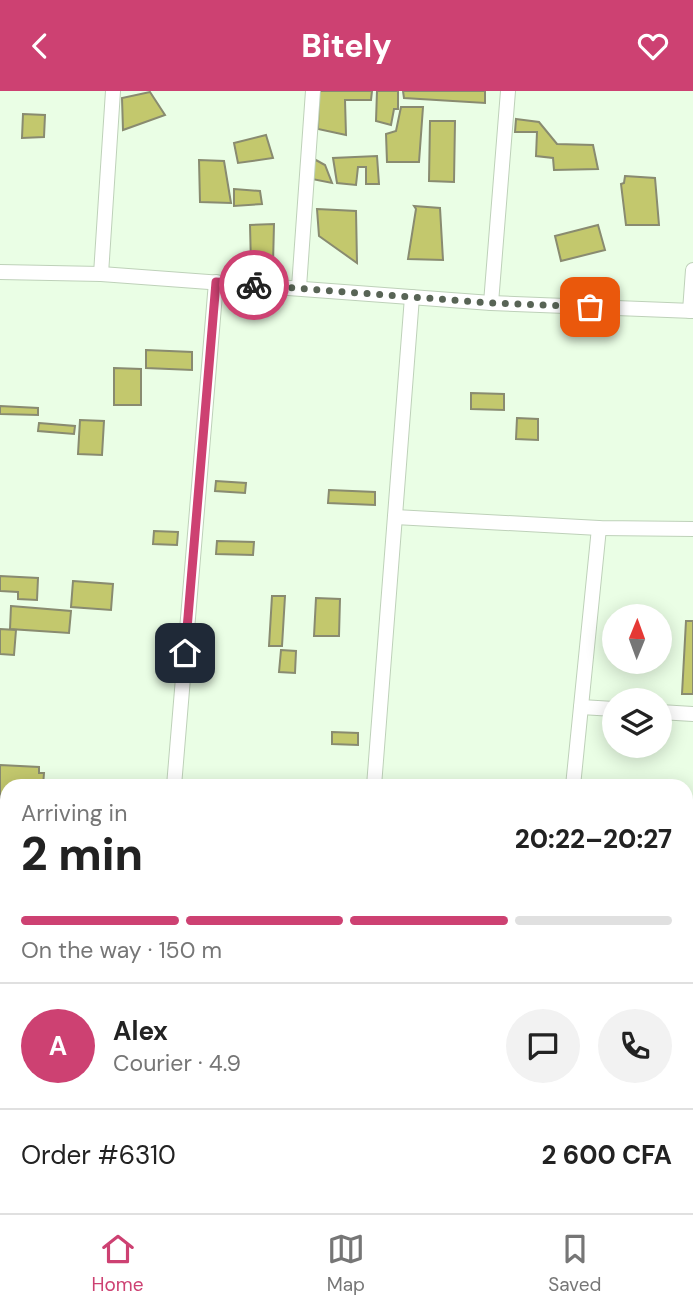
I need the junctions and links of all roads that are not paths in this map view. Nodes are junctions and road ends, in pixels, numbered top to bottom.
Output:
1 (113, 91) edge
2 (313, 91) edge
3 (508, 91) edge
4 (693, 270) edge
5 (0, 272) edge
6 (101, 274) junction
7 (216, 282) junction
8 (299, 288) junction
9 (412, 297) junction
10 (491, 303) junction
11 (691, 311) edge
12 (395, 517) junction
13 (599, 528) junction
14 (693, 529) edge
15 (581, 707) junction
16 (602, 708) edge
17 (672, 713) edge
18 (693, 715) edge
19 (175, 779) edge
20 (375, 779) edge
21 (574, 779) edge

1 - 6 street
2 - 8 street
3 - 10 street
4 - 11 street
5 - 6 street
6 - 7 street
7 - 8 street
7 - 19 street
8 - 9 street
9 - 10 street
9 - 12 street
10 - 11 street
12 - 13 street
12 - 20 street
13 - 14 street
13 - 15 street
15 - 16 street
15 - 21 street
17 - 18 street

